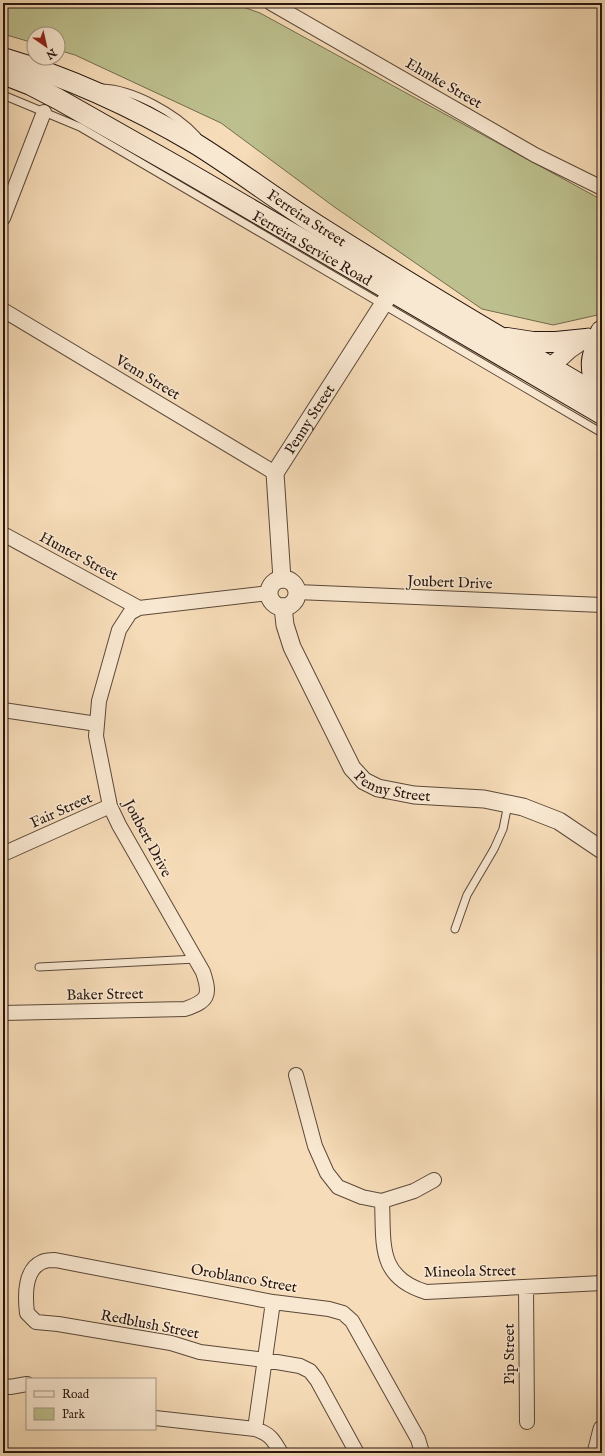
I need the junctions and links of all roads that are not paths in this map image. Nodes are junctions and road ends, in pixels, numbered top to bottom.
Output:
1 (271, 3) edge
2 (3, 58) edge
3 (3, 74) edge
4 (3, 95) edge
5 (44, 112) junction
6 (602, 188) edge
7 (3, 218) edge
8 (392, 291) junction
9 (3, 310) edge
10 (596, 333) edge
11 (501, 337) junction
12 (544, 373) junction
13 (599, 396) edge
14 (602, 414) edge
15 (602, 433) edge
16 (275, 473) junction
17 (3, 534) edge
18 (282, 579) junction
19 (297, 592) junction
20 (269, 593) junction
21 (602, 605) edge
22 (283, 607) junction
23 (139, 608) junction
24 (3, 710) edge
25 (97, 724) junction
26 (508, 804) junction
27 (110, 806) junction
28 (602, 850) edge
29 (3, 854) edge
30 (455, 929) dead end
31 (196, 959) junction
32 (38, 967) dead end
33 (205, 998) joint
34 (3, 1013) edge
35 (296, 1074) dead end
36 (434, 1180) dead end
37 (382, 1202) junction
38 (602, 1283) edge
39 (526, 1287) junction
40 (274, 1302) junction
41 (30, 1318) joint
42 (265, 1360) junction
43 (26, 1384) edge
44 (6, 1386) edge
45 (26, 1393) edge
46 (158, 1415) edge
47 (527, 1422) dead end
48 (255, 1429) junction
49 (602, 1429) edge
50 (281, 1453) edge
51 (357, 1453) edge
52 (420, 1453) edge
53 (596, 1453) edge

1 - 6 street, Ehmke Street
2 - 8 main road, Ferreira Street
3 - 8 main road, Ferreira Street
4 - 5 lane, Ferreira Service Road
5 - 7 street
5 - 8 lane, Ferreira Service Road
8 - 11 main road, Ferreira Street
8 - 12 main road, Ferreira Street
8 - 15 lane, Ferreira Service Road
8 - 16 street, Penny Street
9 - 16 street, Venn Street
10 - 11 main road
10 - 12 street
10 - 13 main road
11 - 12 main road, Ferreira Street
12 - 13 main road, Ferreira Street
12 - 14 main road, Ferreira Street
16 - 18 street
17 - 23 street, Hunter Street
18 - 19 street
18 - 20 street
19 - 21 street, Joubert Drive
19 - 22 street
20 - 22 street
20 - 23 street
22 - 26 street, Penny Street
23 - 25 street, Joubert Drive
24 - 25 street
25 - 27 street, Joubert Drive
26 - 28 street, Penny Street
26 - 30 lane
27 - 29 street, Fair Street
27 - 31 street, Joubert Drive
31 - 32 lane
31 - 33 street, Joubert Drive
33 - 34 street, Baker Street
35 - 37 street
36 - 37 street
37 - 39 street, Mineola Street
38 - 39 street, Mineola Street
39 - 47 street, Pip Street
40 - 41 street, Oroblanco Street
40 - 42 street
40 - 52 street, Oroblanco Street
41 - 42 street, Redblush Street
42 - 48 street
42 - 51 street
43 - 44 street
44 - 45 street
46 - 48 street
48 - 50 street
49 - 53 street

